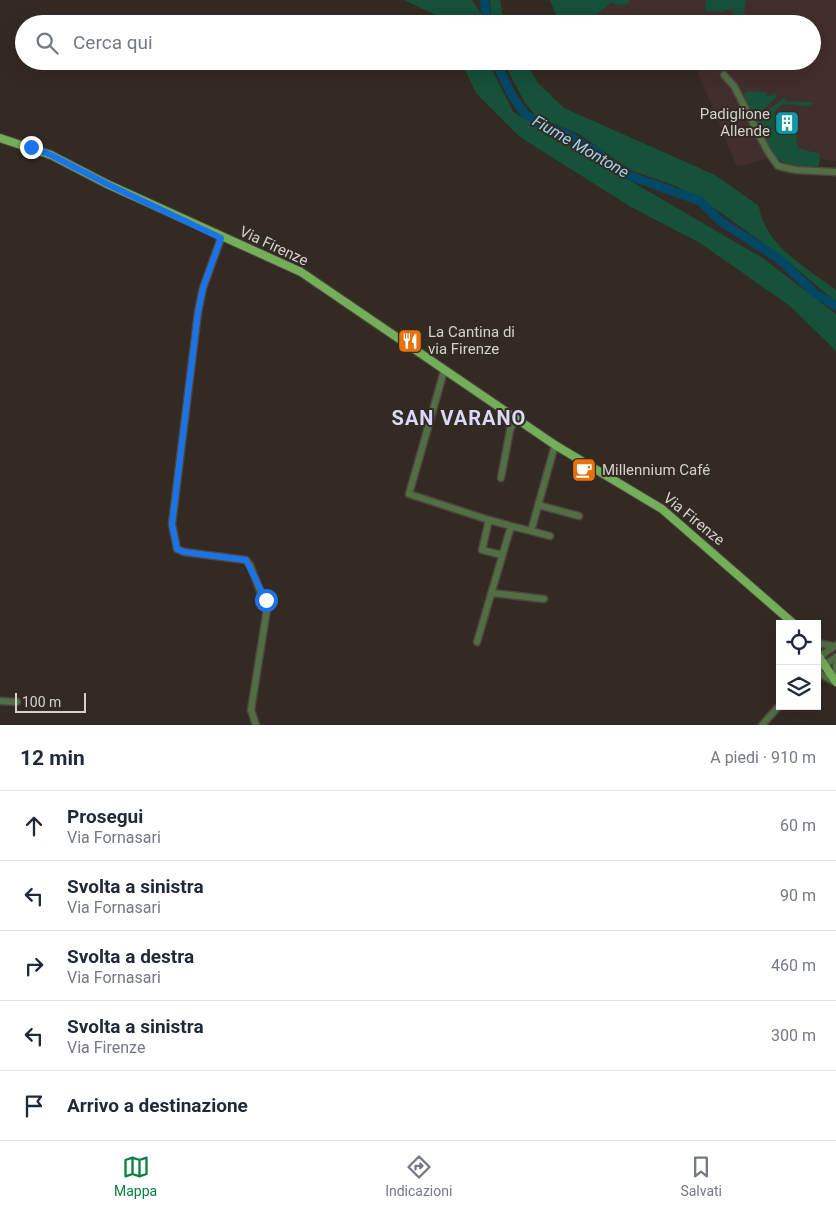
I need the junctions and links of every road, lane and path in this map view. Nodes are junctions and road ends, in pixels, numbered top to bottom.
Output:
1 (724, 75) dead end
2 (0, 138) edge
3 (836, 172) edge
4 (221, 238) junction
5 (444, 371) junction
6 (515, 418) junction
7 (555, 444) junction
8 (501, 478) dead end
9 (538, 505) junction
10 (579, 516) dead end
11 (490, 520) junction
12 (511, 526) junction
13 (531, 531) junction
14 (550, 536) dead end
15 (502, 555) junction
16 (492, 593) junction
17 (544, 599) dead end
18 (789, 620) edge
19 (478, 642) dead end
20 (821, 644) edge
21 (835, 646) edge
22 (821, 655) edge
23 (836, 657) edge
24 (821, 660) edge
25 (836, 661) edge
26 (825, 665) junction
27 (821, 668) edge
28 (821, 674) edge
29 (836, 678) edge
30 (836, 683) edge
31 (0, 701) edge
32 (18, 702) dead end
33 (776, 709) edge
34 (256, 725) edge
35 (762, 725) edge

1 - 3 street
2 - 4 main road, Via Firenze
4 - 5 main road, Via Firenze
4 - 34 street
5 - 6 main road, Via Firenze
5 - 11 street
6 - 7 main road, Via Firenze
6 - 8 street
7 - 9 street
7 - 18 main road, Via Firenze
9 - 10 street
9 - 13 street
11 - 12 street
11 - 15 street
12 - 13 street
12 - 15 street
13 - 14 street
15 - 16 street
16 - 17 street
16 - 19 street
20 - 21 street
21 - 22 street
23 - 26 street
24 - 26 main road
25 - 29 street
26 - 27 street
26 - 30 main road
28 - 30 street
31 - 32 street
33 - 35 street

